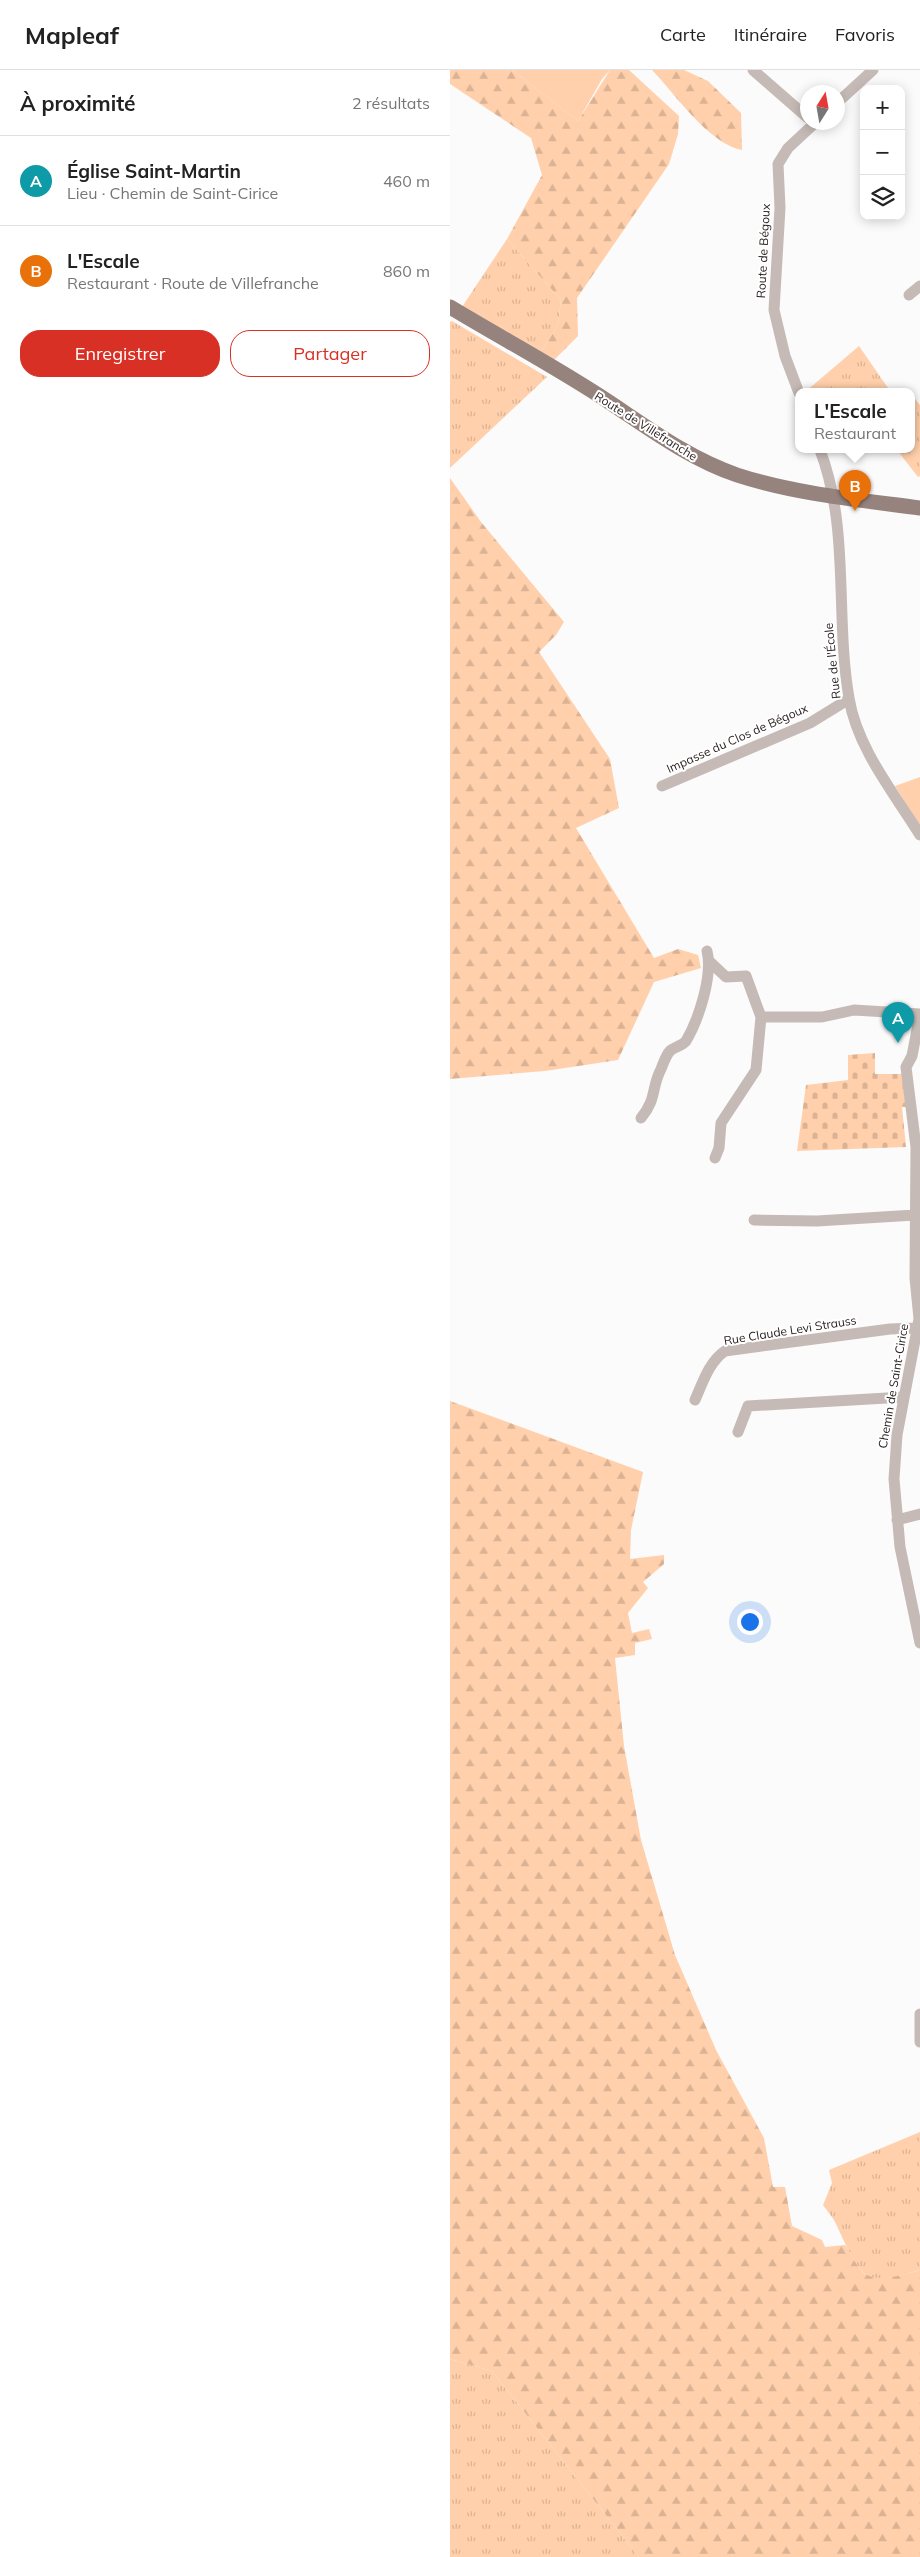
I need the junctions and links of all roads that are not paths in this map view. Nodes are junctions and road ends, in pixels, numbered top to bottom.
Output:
1 (753, 70) edge
2 (873, 70) edge
3 (845, 96) edge
4 (800, 111) edge
5 (805, 130) edge
6 (920, 286) edge
7 (909, 295) dead end
8 (450, 307) edge
9 (797, 388) edge
10 (821, 453) edge
11 (834, 496) junction
12 (920, 508) edge
13 (849, 699) junction
14 (662, 786) dead end
15 (920, 835) edge
16 (920, 1014) edge
17 (761, 1018) junction
18 (641, 1118) dead end
19 (715, 1158) dead end
20 (915, 1215) junction
21 (754, 1220) dead end
22 (917, 1328) junction
23 (916, 1358) edge
24 (904, 1397) junction
25 (694, 1400) dead end
26 (738, 1432) dead end
27 (920, 1514) edge
28 (897, 1520) junction
29 (920, 1643) edge
30 (920, 2014) edge
31 (920, 2042) edge

1 - 4 street
2 - 3 street
5 - 9 street, Route de Bégoux
6 - 7 street
8 - 11 main road, Route de Villefranche
10 - 11 street
11 - 12 main road, Route de Villefranche
11 - 13 street, Rue de l'École
13 - 14 street, Impasse du Clos de Bégoux
13 - 15 street, Rue de l'École
16 - 17 street
16 - 20 street, Chemin de Saint-Cirice
17 - 18 street
17 - 19 street
20 - 21 street
20 - 22 street, Chemin de Saint-Cirice
22 - 23 street, Chemin de Saint-Cirice
22 - 25 street, Rue Claude Levi Strauss
23 - 24 street, Chemin de Saint-Cirice
24 - 26 street
24 - 28 street, Chemin de Saint-Cirice
27 - 28 street
28 - 29 street, Chemin de Saint-Cirice
30 - 31 street

